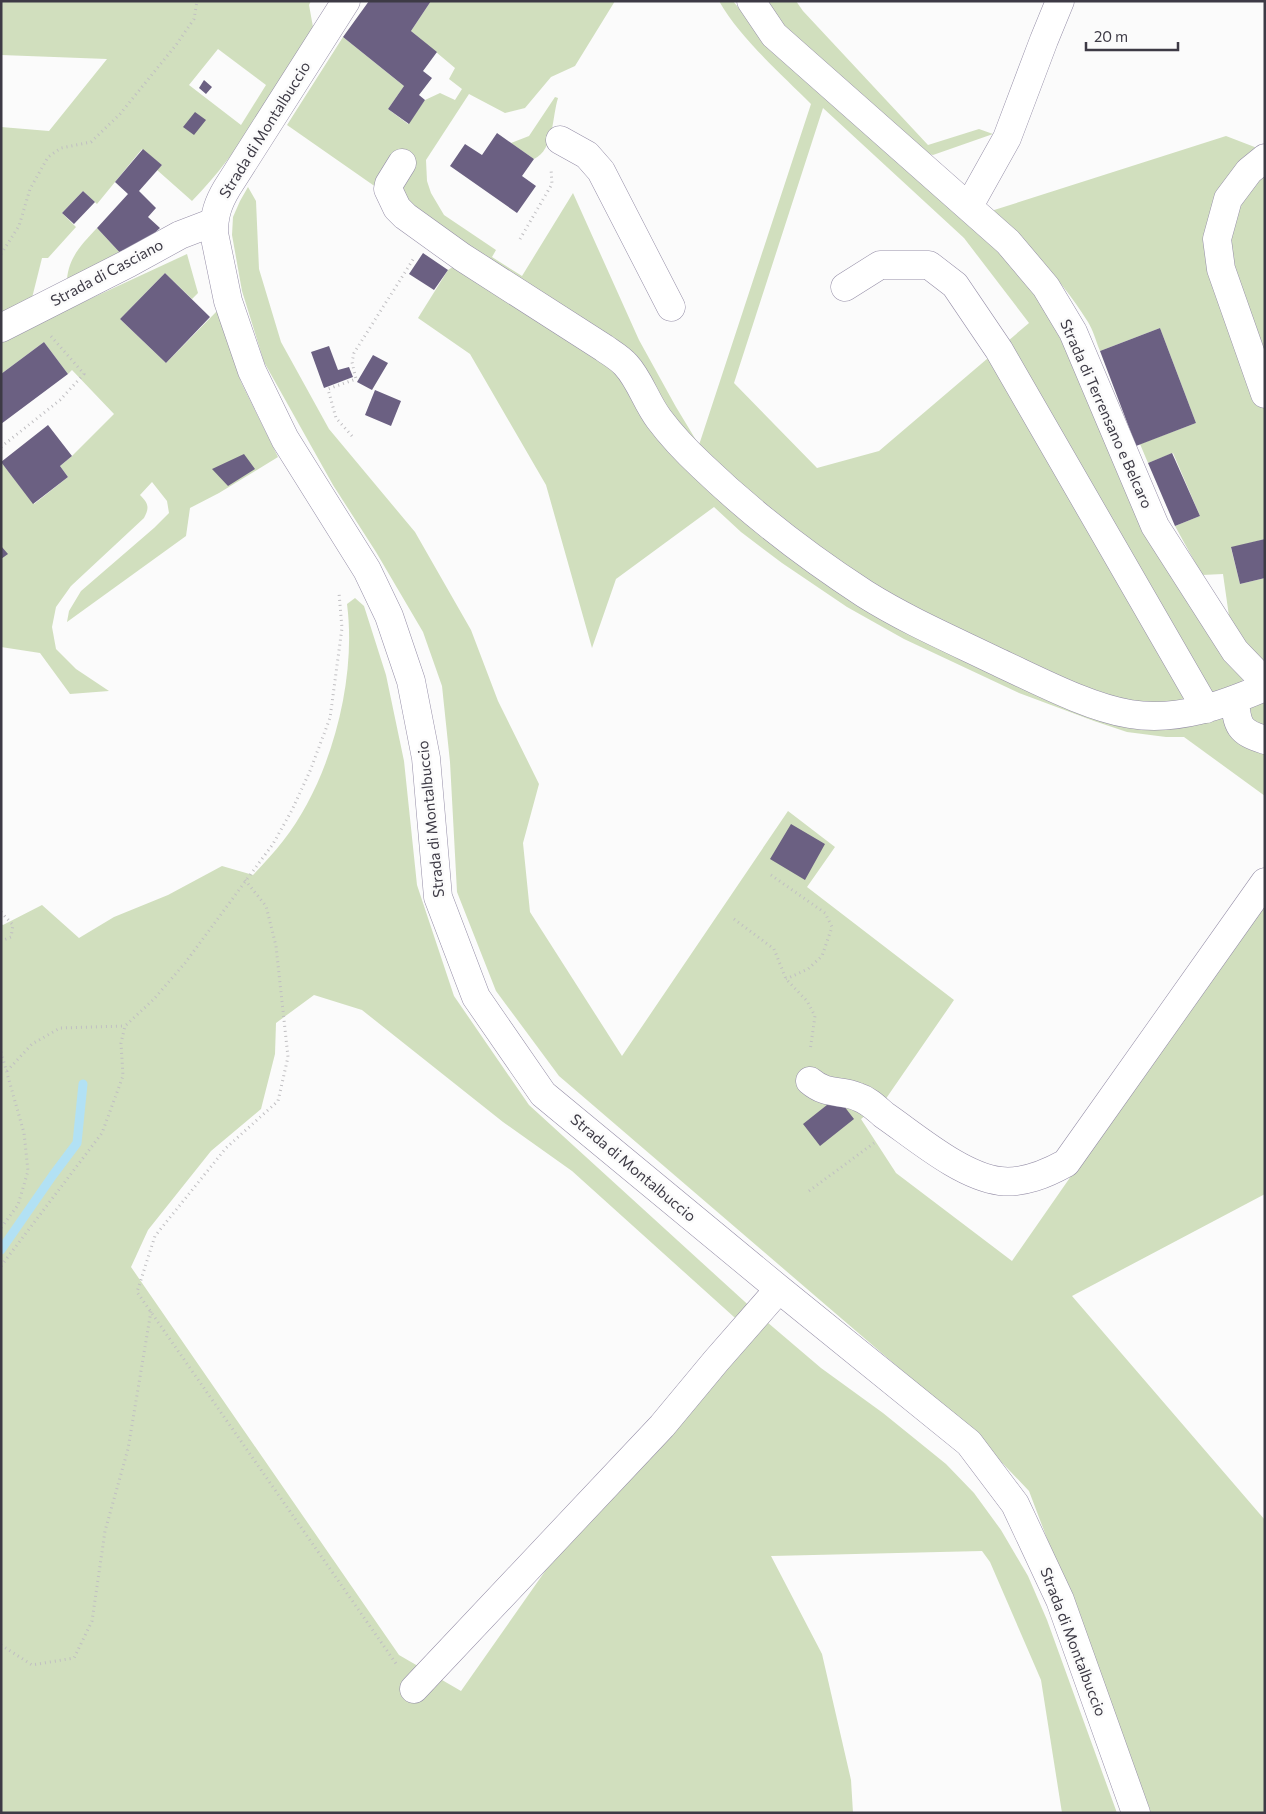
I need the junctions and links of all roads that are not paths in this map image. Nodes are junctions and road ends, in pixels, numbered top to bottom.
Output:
1 (346, 1) edge
2 (751, 1) edge
3 (1060, 1) edge
4 (560, 140) dead end
5 (1265, 158) edge
6 (402, 163) dead end
7 (969, 206) junction
8 (214, 222) junction
9 (845, 288) dead end
10 (671, 307) dead end
11 (1, 328) edge
12 (1265, 394) edge
13 (1265, 682) edge
14 (1265, 686) edge
15 (1235, 700) junction
16 (1206, 709) junction
17 (1265, 740) edge
18 (1265, 882) edge
19 (810, 1081) road end
20 (779, 1290) junction
21 (414, 1689) road end
22 (1136, 1813) edge

1 - 8 street, Strada di Montalbuccio
2 - 7 street, Strada di Terrensano e Belcaro
3 - 7 street
4 - 10 street
5 - 12 street
6 - 16 street
7 - 13 street, Strada di Terrensano e Belcaro
8 - 11 street, Strada di Casciano
8 - 20 street, Strada di Montalbuccio
9 - 16 street
14 - 15 street
15 - 16 street
15 - 17 street
18 - 19 street
20 - 21 street
20 - 22 street, Strada di Montalbuccio

